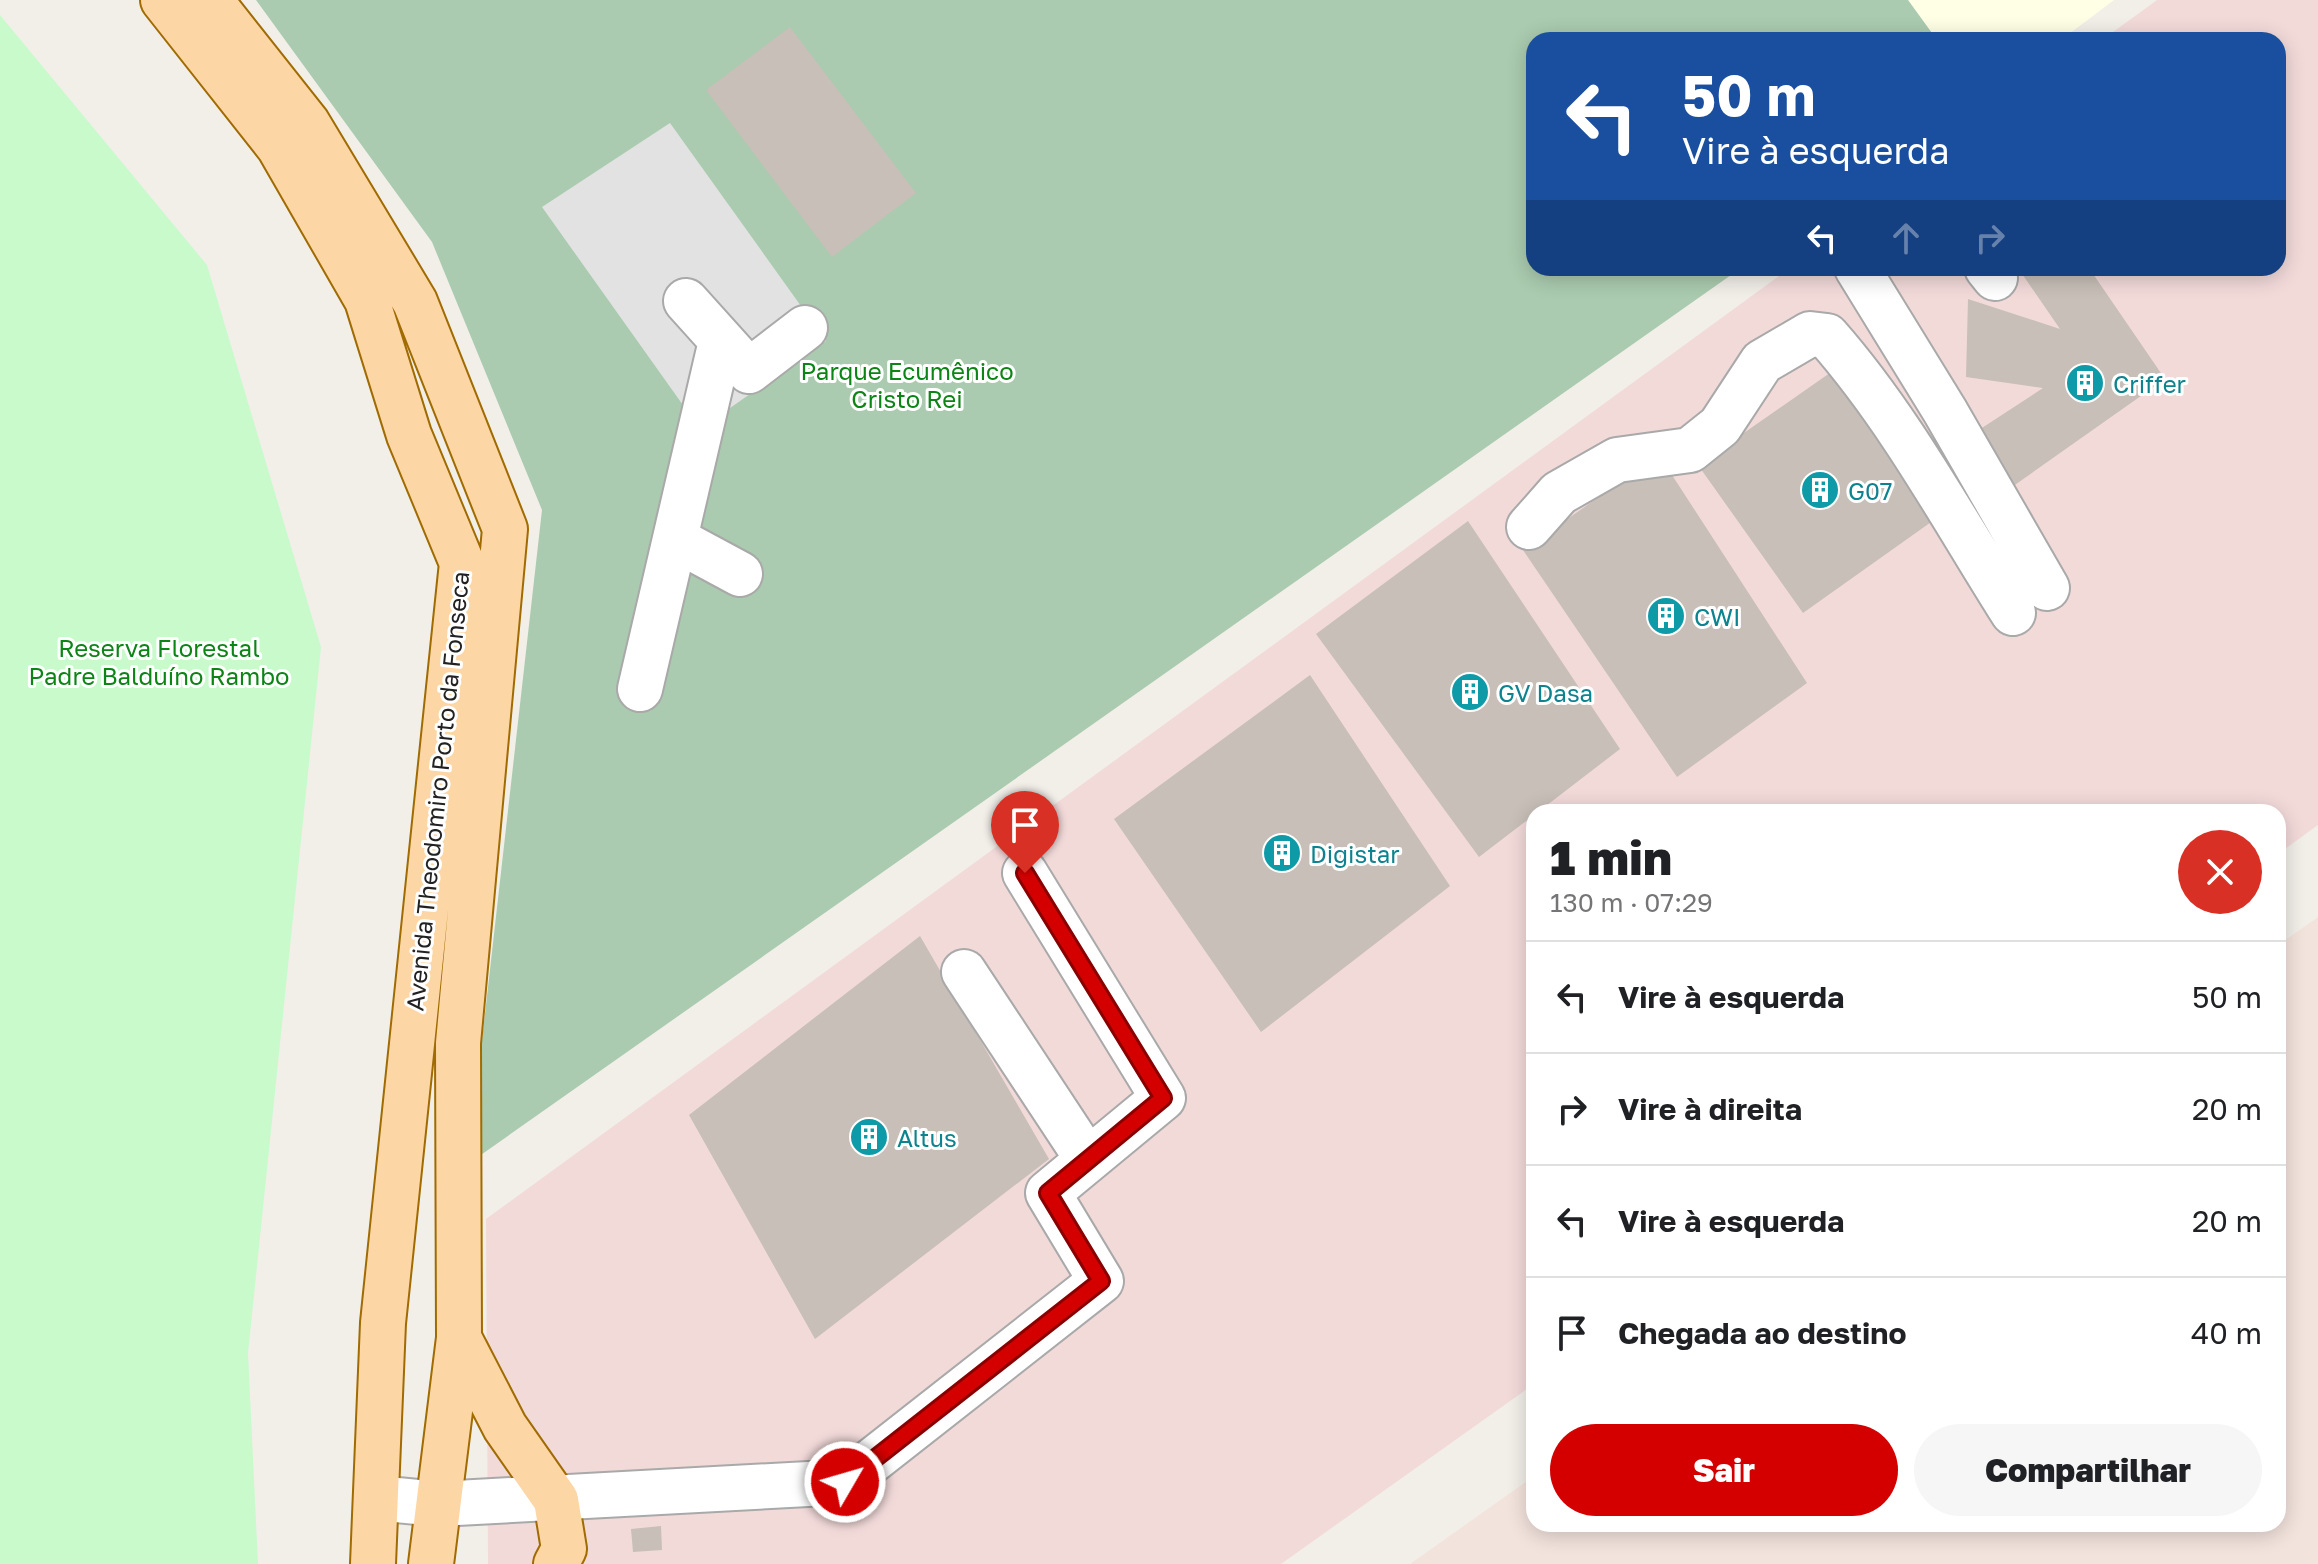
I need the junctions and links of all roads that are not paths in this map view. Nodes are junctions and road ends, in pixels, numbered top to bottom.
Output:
1 (163, 0) edge
2 (210, 0) edge
3 (1862, 276) edge
4 (686, 301) dead end
5 (805, 328) dead end
6 (721, 341) junction
7 (1529, 527) dead end
8 (675, 539) junction
9 (740, 574) dead end
10 (2047, 588) dead end
11 (2013, 613) dead end
12 (640, 689) dead end
13 (1025, 873) dead end
14 (964, 972) dead end
15 (1088, 1160) junction
16 (459, 1338) junction
17 (376, 1498) junction
18 (556, 1500) junction
19 (438, 1504) junction
20 (379, 1562) edge
21 (431, 1564) edge
22 (556, 1564) edge

1 - 17 main road, Avenida Theodomiro Porto da Fonseca
2 - 16 main road, Avenida Theodomiro Porto da Fonseca
3 - 10 lane
4 - 6 lane
5 - 6 lane
6 - 8 lane
7 - 11 lane
8 - 9 lane
8 - 12 lane
13 - 15 lane
14 - 15 lane
15 - 18 lane
16 - 18 main road
16 - 19 main road, Avenida Theodomiro Porto da Fonseca
17 - 19 lane
17 - 20 main road, Avenida Theodomiro Porto da Fonseca
18 - 19 lane
18 - 22 main road
19 - 21 main road, Avenida Theodomiro Porto da Fonseca

